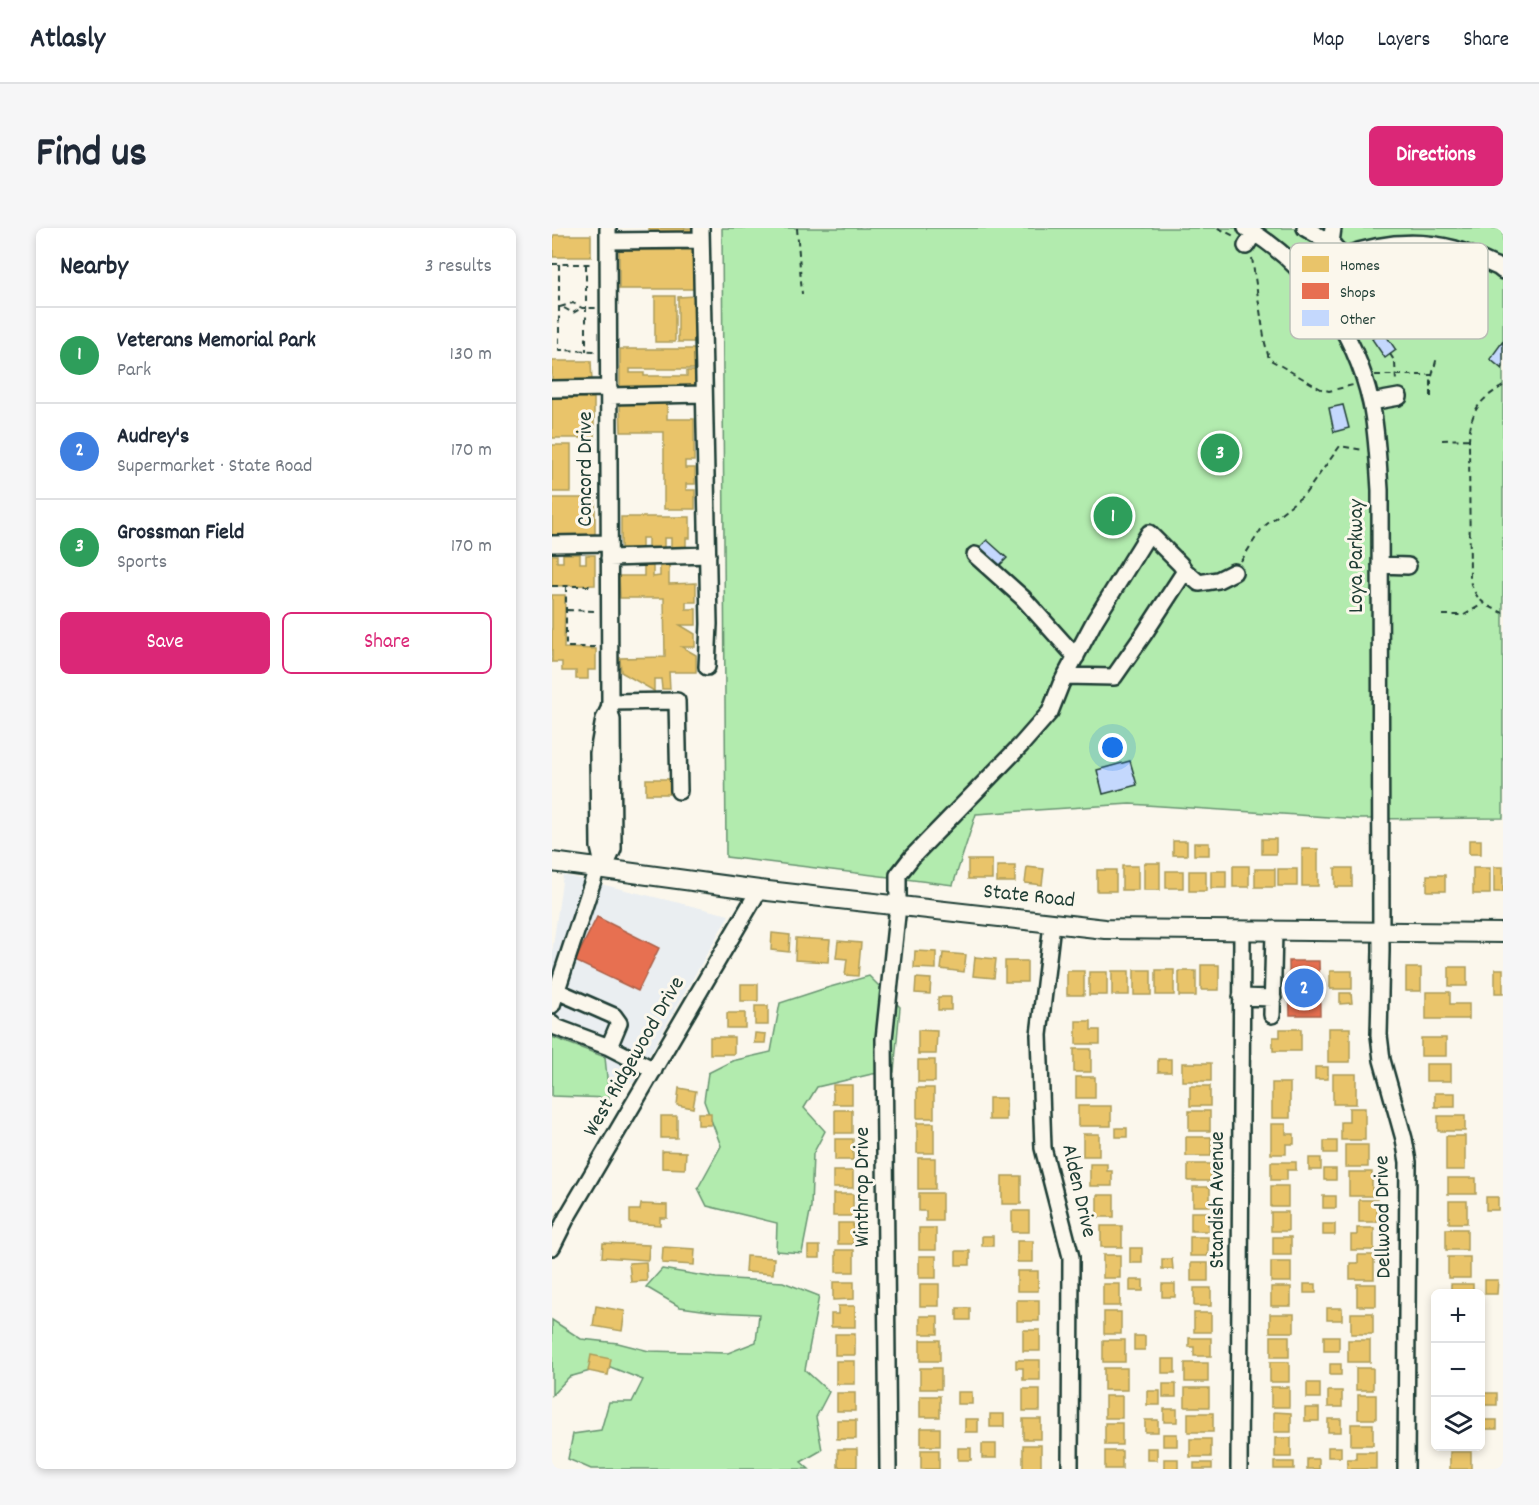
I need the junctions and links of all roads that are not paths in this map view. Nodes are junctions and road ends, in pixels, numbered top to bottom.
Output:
1 (1305, 228) edge
2 (701, 234) edge
3 (608, 235) edge
4 (1249, 236) edge
5 (1332, 236) edge
6 (1290, 261) edge
7 (1488, 263) edge
8 (1503, 271) edge
9 (1347, 339) edge
10 (552, 388) edge
11 (609, 392) junction
12 (704, 394) junction
13 (1399, 398) dead end
14 (1371, 402) junction
15 (552, 544) edge
16 (609, 551) junction
17 (708, 555) junction
18 (975, 555) dead end
19 (1380, 565) junction
20 (1408, 566) dead end
21 (1185, 571) junction
22 (1234, 572) road end
23 (1076, 657) junction
24 (707, 667) dead end
25 (1065, 676) junction
26 (609, 706) junction
27 (679, 791) dead end
28 (552, 862) edge
29 (601, 869) junction
30 (759, 890) junction
31 (898, 906) junction
32 (1052, 924) junction
33 (1242, 931) junction
34 (1274, 931) junction
35 (1380, 931) junction
36 (1503, 933) edge
37 (1241, 997) junction
38 (555, 998) edge
39 (1273, 998) junction
40 (1272, 1015) dead end
41 (552, 1023) edge
42 (609, 1047) junction
43 (654, 1070) junction
44 (552, 1247) edge
45 (888, 1469) edge
46 (1070, 1469) edge
47 (1239, 1469) edge
48 (1406, 1469) edge

1 - 5 street
2 - 3 street
2 - 12 street
3 - 11 street, Concord Drive
4 - 6 street, Loya Parkway
7 - 8 street
9 - 14 street, Loya Parkway
10 - 11 street
11 - 12 street
11 - 16 street, Concord Drive
12 - 17 street
13 - 14 street
14 - 19 street, Loya Parkway
15 - 16 street
16 - 17 street
16 - 26 street, Concord Drive
17 - 24 street
18 - 23 street
19 - 20 street
19 - 35 street, Loya Parkway
21 - 22 street
21 - 23 street, Winthrop Drive
21 - 25 street
23 - 25 street, Winthrop Drive
25 - 31 street, Winthrop Drive
26 - 27 street
26 - 29 street, Concord Drive
28 - 29 main road, State Road
29 - 30 main road, State Road
29 - 38 street, Concord Drive
30 - 31 main road, State Road
30 - 43 street, West Ridgewood Drive
31 - 32 main road, State Road
31 - 45 street, Winthrop Drive
32 - 33 main road, State Road
32 - 46 street, Alden Drive
33 - 34 main road, State Road
33 - 37 street, Standish Avenue
34 - 35 main road, State Road
34 - 39 street
35 - 36 main road, State Road
35 - 48 street, Dellwood Drive
37 - 39 street
37 - 47 street, Standish Avenue
38 - 42 street
39 - 40 street
41 - 42 street
42 - 43 street
43 - 44 street, West Ridgewood Drive

